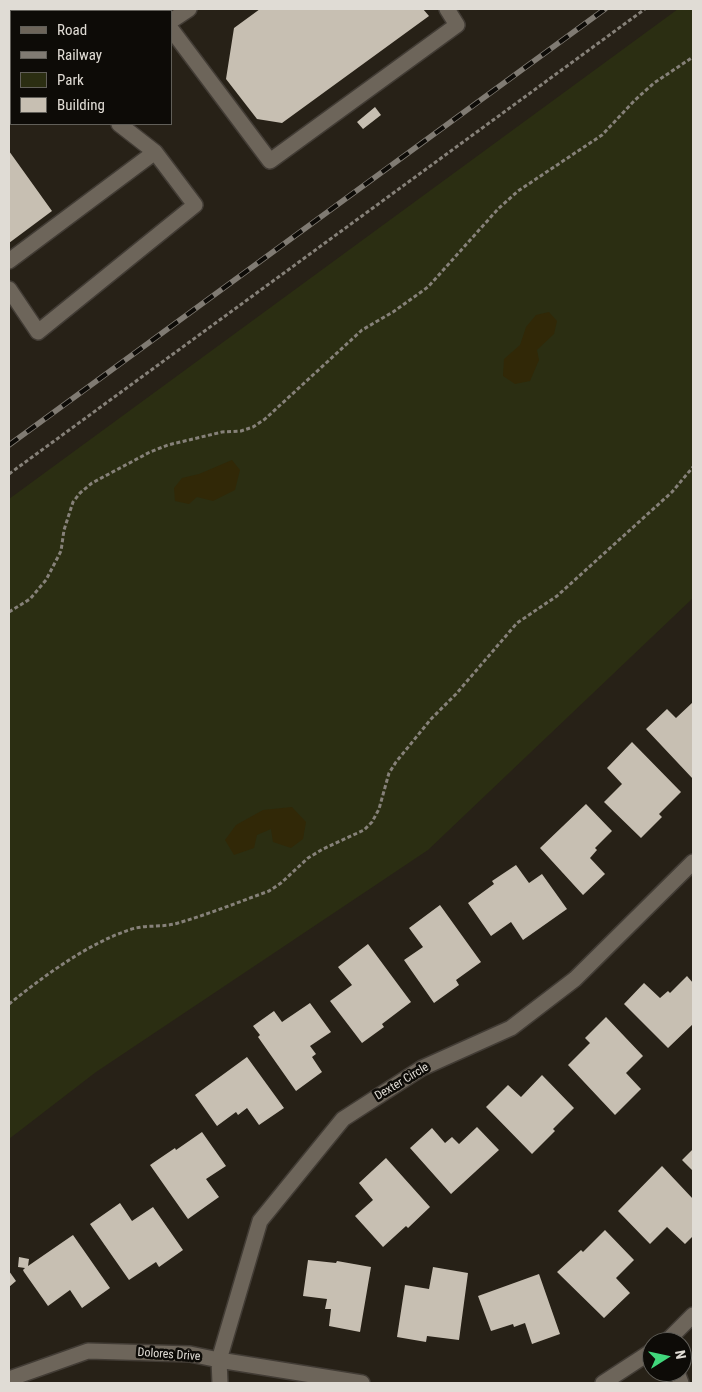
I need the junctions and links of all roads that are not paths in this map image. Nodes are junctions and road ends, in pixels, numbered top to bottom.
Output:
1 (189, 9) edge
2 (447, 9) edge
3 (172, 20) edge
4 (172, 30) edge
5 (120, 125) edge
6 (155, 152) junction
7 (9, 261) edge
8 (9, 289) edge
9 (693, 862) edge
10 (693, 1315) edge
11 (676, 1332) edge
12 (642, 1358) edge
13 (219, 1360) junction
14 (9, 1379) edge
15 (220, 1383) edge
16 (362, 1383) edge
17 (603, 1383) edge

1 - 3 street
2 - 4 street
5 - 6 street
6 - 7 street
6 - 8 street
9 - 13 street, Dexter Circle
10 - 11 street
12 - 17 street
13 - 14 street, Dolores Drive
13 - 15 street, Dexter Circle
13 - 16 street, Dolores Drive

